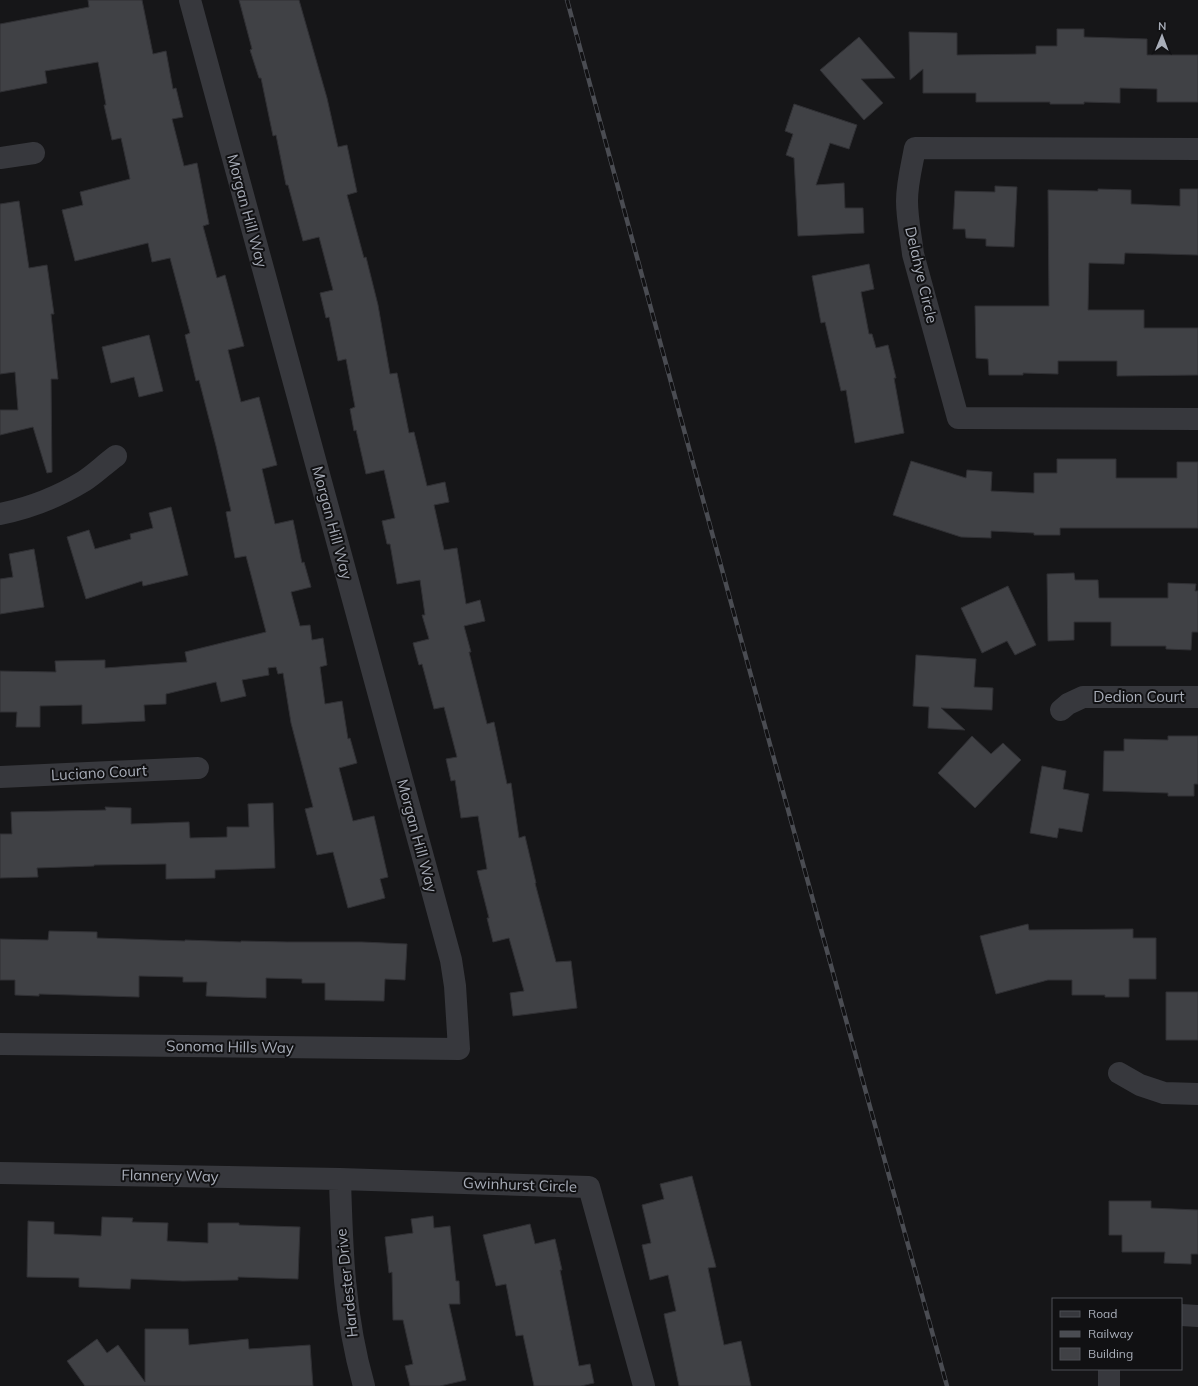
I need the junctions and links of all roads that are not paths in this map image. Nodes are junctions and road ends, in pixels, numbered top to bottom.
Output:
1 (190, 0) edge
2 (1198, 150) edge
3 (34, 153) dead end
4 (0, 158) edge
5 (1198, 420) edge
6 (116, 456) dead end
7 (0, 514) edge
8 (1198, 697) edge
9 (1061, 710) dead end
10 (198, 768) dead end
11 (0, 777) edge
12 (0, 1044) edge
13 (459, 1049) joint
14 (1119, 1073) dead end
15 (1198, 1094) edge
16 (0, 1173) edge
17 (340, 1179) junction
18 (1182, 1316) edge
19 (1198, 1316) edge
20 (1109, 1370) edge
21 (364, 1386) edge
22 (644, 1386) edge
23 (1108, 1386) edge

1 - 13 street, Morgan Hill Way
2 - 5 street, Delahye Circle
3 - 4 street
6 - 7 street
8 - 9 street, Dedion Court
10 - 11 street, Luciano Court
12 - 13 street, Sonoma Hills Way
14 - 15 street
16 - 17 street, Flannery Way
17 - 21 street, Hardester Drive
17 - 22 street, Gwinhurst Circle
18 - 19 street
20 - 23 street

